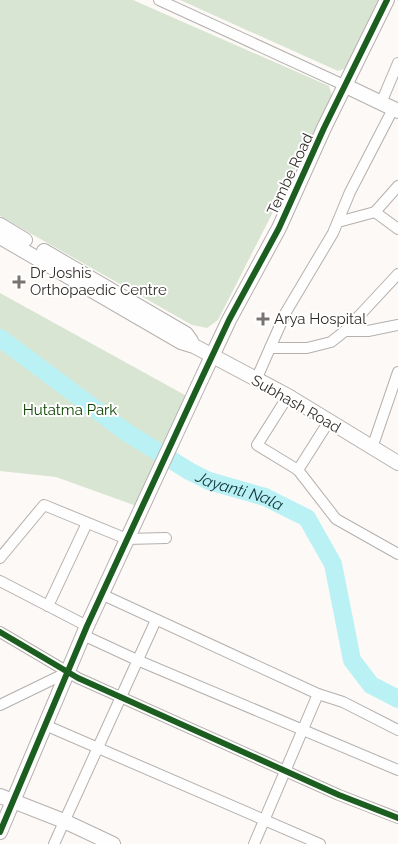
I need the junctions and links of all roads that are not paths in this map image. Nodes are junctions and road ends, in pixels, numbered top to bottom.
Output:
1 (158, 0) edge
2 (388, 0) edge
3 (398, 63) edge
4 (346, 86) junction
5 (391, 108) edge
6 (398, 186) edge
7 (375, 212) junction
8 (338, 222) junction
9 (0, 225) edge
10 (398, 229) edge
11 (0, 237) edge
12 (398, 274) edge
13 (398, 325) edge
14 (345, 331) junction
15 (194, 346) junction
16 (270, 348) junction
17 (213, 357) junction
18 (398, 372) edge
19 (256, 380) junction
20 (288, 396) junction
21 (329, 421) junction
22 (372, 448) junction
23 (398, 463) edge
24 (298, 470) junction
25 (87, 523) junction
26 (166, 538) dead end
27 (128, 539) junction
28 (398, 554) edge
29 (0, 558) edge
30 (0, 582) edge
31 (101, 594) junction
32 (48, 606) junction
33 (156, 620) junction
34 (85, 631) junction
35 (2, 635) edge
36 (137, 660) junction
37 (68, 672) junction
38 (318, 694) junction
39 (120, 697) junction
40 (0, 705) edge
41 (45, 725) junction
42 (303, 730) junction
43 (398, 730) edge
44 (97, 748) junction
45 (286, 770) junction
46 (398, 770) edge
47 (7, 799) edge
48 (398, 818) edge
49 (64, 821) junction
50 (264, 821) junction
51 (0, 832) edge
52 (54, 844) edge
53 (113, 844) edge
54 (254, 844) edge
55 (320, 844) edge

1 - 4 street
2 - 4 street, Tembe Road
3 - 5 street
4 - 5 street
4 - 17 street, Tembe Road
5 - 8 street
6 - 7 street
7 - 8 street
7 - 10 street
8 - 16 street
9 - 15 street, Subhash Road
11 - 15 street, Subhash Road
12 - 14 street
13 - 14 street
14 - 16 street
15 - 17 street, Subhash Road
16 - 19 street
17 - 19 street, Subhash Road
17 - 27 street, Tembe Road
18 - 22 street
19 - 20 street, Subhash Road
20 - 21 street, Subhash Road
20 - 24 street
21 - 22 street, Subhash Road
21 - 24 street
22 - 23 street, Subhash Road
24 - 28 street
25 - 27 street
25 - 29 street
25 - 32 street
26 - 27 street
27 - 31 street, Tembe Road
30 - 32 street
31 - 33 street
31 - 34 street, Tembe Road
32 - 34 street
33 - 36 street
33 - 38 street
34 - 36 street
34 - 37 street, Tembe Road
35 - 37 street
36 - 39 street
36 - 42 street
37 - 39 street
37 - 40 street
37 - 41 street, Tembe Road
38 - 42 street
38 - 43 street
39 - 44 street
39 - 45 street
41 - 44 street
41 - 47 street, Tembe Road
42 - 45 street
42 - 46 street
44 - 49 street
44 - 50 street
45 - 48 street
45 - 50 street
47 - 49 street
47 - 51 street, Tembe Road
49 - 52 street
49 - 53 street
50 - 54 street
50 - 55 street

